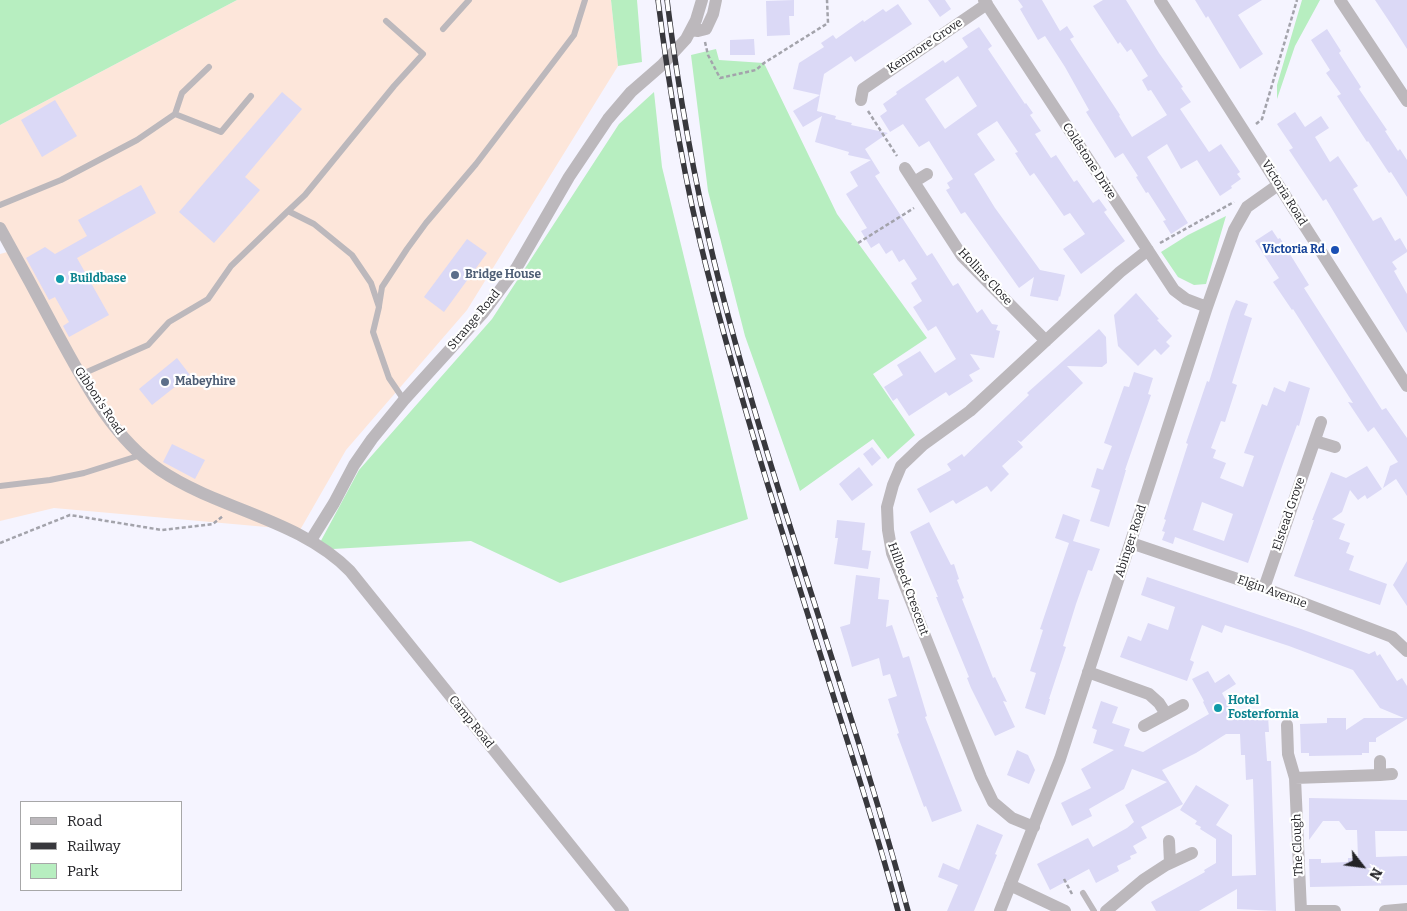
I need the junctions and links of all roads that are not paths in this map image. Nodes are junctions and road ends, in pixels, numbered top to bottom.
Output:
1 (469, 0) edge
2 (585, 0) edge
3 (702, 0) edge
4 (716, 0) edge
5 (1160, 0) edge
6 (1340, 0) edge
7 (985, 2) edge
8 (386, 21) dead end
9 (444, 29) dead end
10 (698, 30) junction
11 (210, 67) dead end
12 (859, 91) road end
13 (250, 96) dead end
14 (1407, 101) edge
15 (176, 114) junction
16 (905, 168) road end
17 (927, 174) dead end
18 (914, 182) junction
19 (1278, 184) junction
20 (0, 204) edge
21 (288, 211) junction
22 (0, 228) edge
23 (1148, 250) junction
24 (379, 307) junction
25 (1207, 307) junction
26 (1046, 340) junction
27 (80, 375) junction
28 (1407, 386) edge
29 (404, 400) junction
30 (1321, 422) dead end
31 (1315, 441) junction
32 (1334, 447) dead end
33 (142, 455) junction
34 (0, 486) edge
35 (311, 540) junction
36 (1131, 542) junction
37 (1264, 588) junction
38 (1407, 651) edge
39 (1088, 672) junction
40 (1183, 705) dead end
41 (1166, 714) junction
42 (1288, 725) dead end
43 (1144, 726) dead end
44 (1380, 761) dead end
45 (1296, 778) junction
46 (1034, 827) junction
47 (1169, 841) dead end
48 (1192, 853) dead end
49 (1170, 863) junction
50 (1010, 884) junction
51 (1083, 893) dead end
52 (1407, 909) edge
53 (623, 911) edge
54 (1000, 911) edge
55 (1065, 911) edge
56 (1094, 911) edge
57 (1106, 911) edge
58 (1301, 911) edge
59 (1306, 911) edge
60 (1335, 911) edge
61 (1385, 911) edge

1 - 9 lane
2 - 24 lane
3 - 10 street, Strange Road
4 - 10 street, Strange Road
5 - 19 street, Victoria Road
6 - 14 street
7 - 12 street, Kenmore Grove
7 - 23 street, Coldstone Drive
8 - 21 lane
10 - 29 street, Strange Road
11 - 15 lane
13 - 15 lane
15 - 20 lane
16 - 18 street, Hollins Close
17 - 18 street
18 - 26 street, Hollins Close
19 - 25 street, Abinger Road
19 - 28 street, Victoria Road
21 - 24 lane
21 - 27 lane
22 - 27 street, Gibbon's Road
23 - 25 street, Coldstone Drive
23 - 26 street, Hillbeck Crescent
24 - 29 lane
25 - 36 street, Abinger Road
26 - 46 street, Hillbeck Crescent
27 - 33 street, Gibbon's Road
29 - 35 street, Strange Road
30 - 31 street, Elstead Grove
31 - 32 street
31 - 37 street, Elstead Grove
33 - 34 lane
33 - 35 street, Gibbon's Road
35 - 53 street, Camp Road
36 - 37 street, Elgin Avenue
36 - 39 street, Abinger Road
37 - 38 street, Elgin Avenue
39 - 41 street
39 - 46 street, Abinger Road
40 - 41 street
41 - 43 street
42 - 45 street, The Clough
44 - 45 street
45 - 58 street, The Clough
46 - 50 street, Abinger Road
47 - 49 street
48 - 49 street
49 - 57 street
50 - 54 street, Abinger Road
50 - 55 street
51 - 56 lane
52 - 61 street
59 - 60 street

